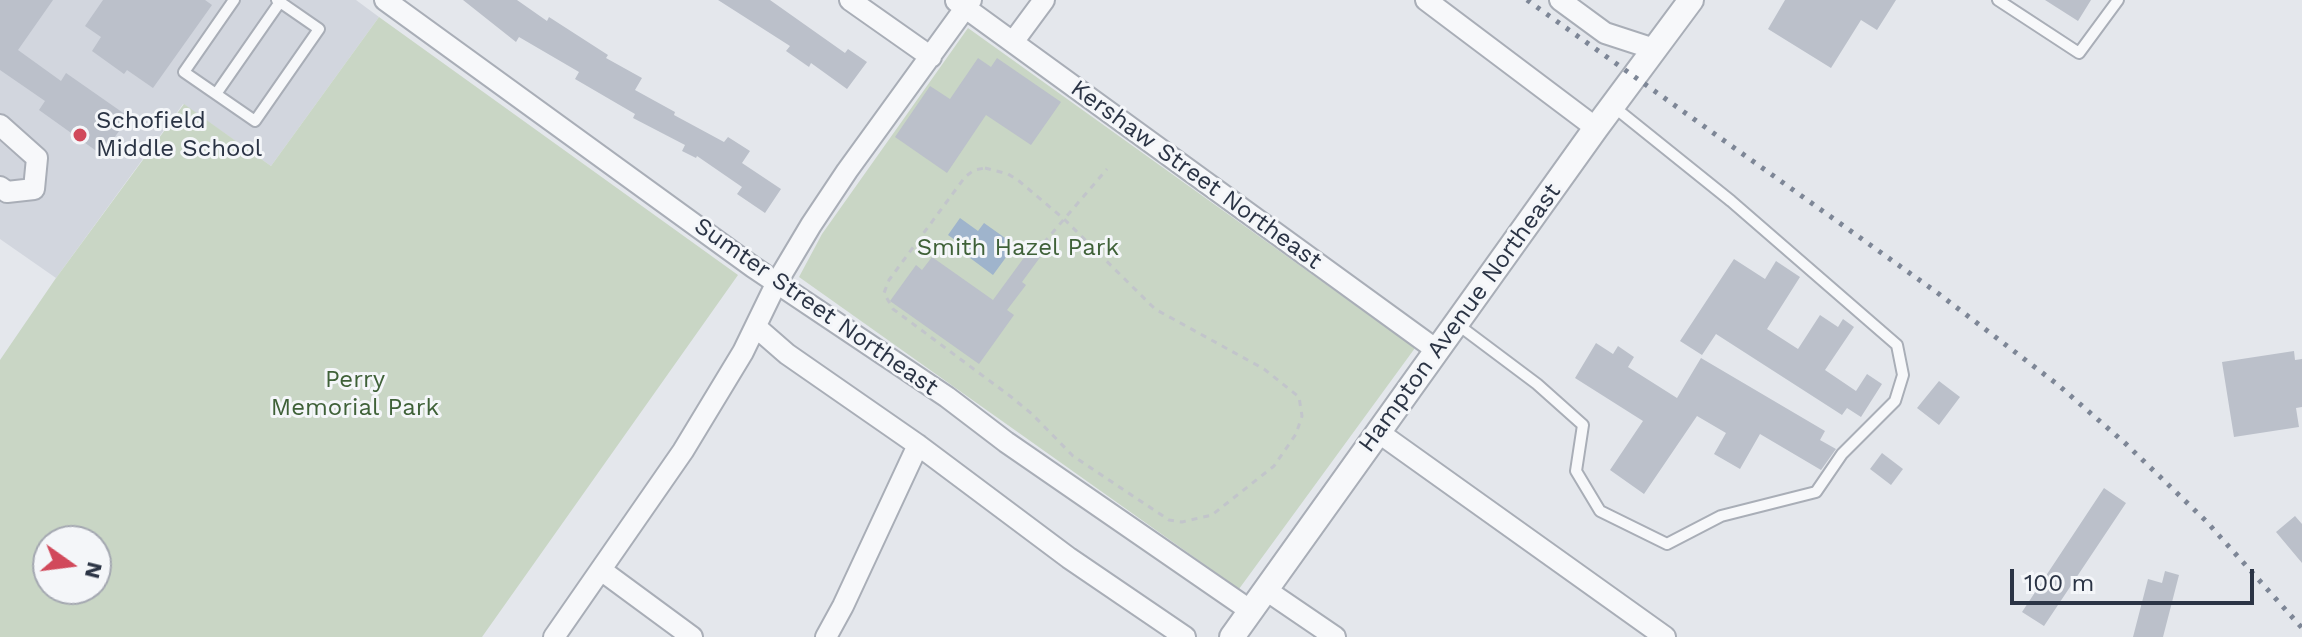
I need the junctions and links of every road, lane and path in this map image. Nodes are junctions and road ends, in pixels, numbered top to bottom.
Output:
1 (234, 0) edge
2 (385, 0) edge
3 (850, 0) edge
4 (1044, 0) edge
5 (1426, 0) edge
6 (1560, 0) edge
7 (1691, 0) edge
8 (1998, 0) edge
9 (2118, 0) edge
10 (279, 1) edge
11 (964, 3) edge
12 (1013, 42) junction
13 (1654, 49) junction
14 (931, 57) junction
15 (216, 94) junction
16 (1612, 106) junction
17 (0, 125) edge
18 (1596, 128) junction
19 (1107, 169) dead end
20 (0, 187) edge
21 (1064, 219) junction
22 (1036, 252) dead end
23 (777, 282) junction
24 (1457, 324) junction
25 (756, 327) junction
26 (1438, 351) junction
27 (1378, 432) junction
28 (918, 445) junction
29 (601, 570) junction
30 (1266, 590) junction
31 (1251, 611) junction
32 (554, 637) edge
33 (692, 637) edge
34 (826, 637) edge
35 (1185, 637) edge
36 (1232, 637) edge
37 (1335, 637) edge
38 (1665, 637) edge

1 - 15 lane
2 - 23 street, Sumter Street Northeast
3 - 14 street
4 - 12 street
5 - 18 street
6 - 13 street
7 - 13 street, Hampton Avenue Northeast
8 - 9 lane
10 - 15 lane
10 - 15 lane
11 - 12 street, Kershaw Street Northeast
11 - 14 street
12 - 26 street, Kershaw Street Northeast
13 - 16 street, Hampton Avenue Northeast
14 - 23 street
16 - 18 street, Hampton Avenue Northeast
16 - 24 lane
17 - 20 street
18 - 24 street, Hampton Avenue Northeast
19 - 21 path
21 - 21 path
21 - 22 path
23 - 25 street
23 - 31 street, Sumter Street Northeast
24 - 26 street, Hampton Avenue Northeast
25 - 28 street
25 - 29 street
26 - 27 street, Hampton Avenue Northeast
27 - 30 street, Hampton Avenue Northeast
27 - 38 street
28 - 34 street
28 - 35 street
29 - 32 street
29 - 33 street
30 - 31 street, Hampton Avenue Northeast
30 - 37 street
31 - 36 street, Hampton Avenue Northeast

